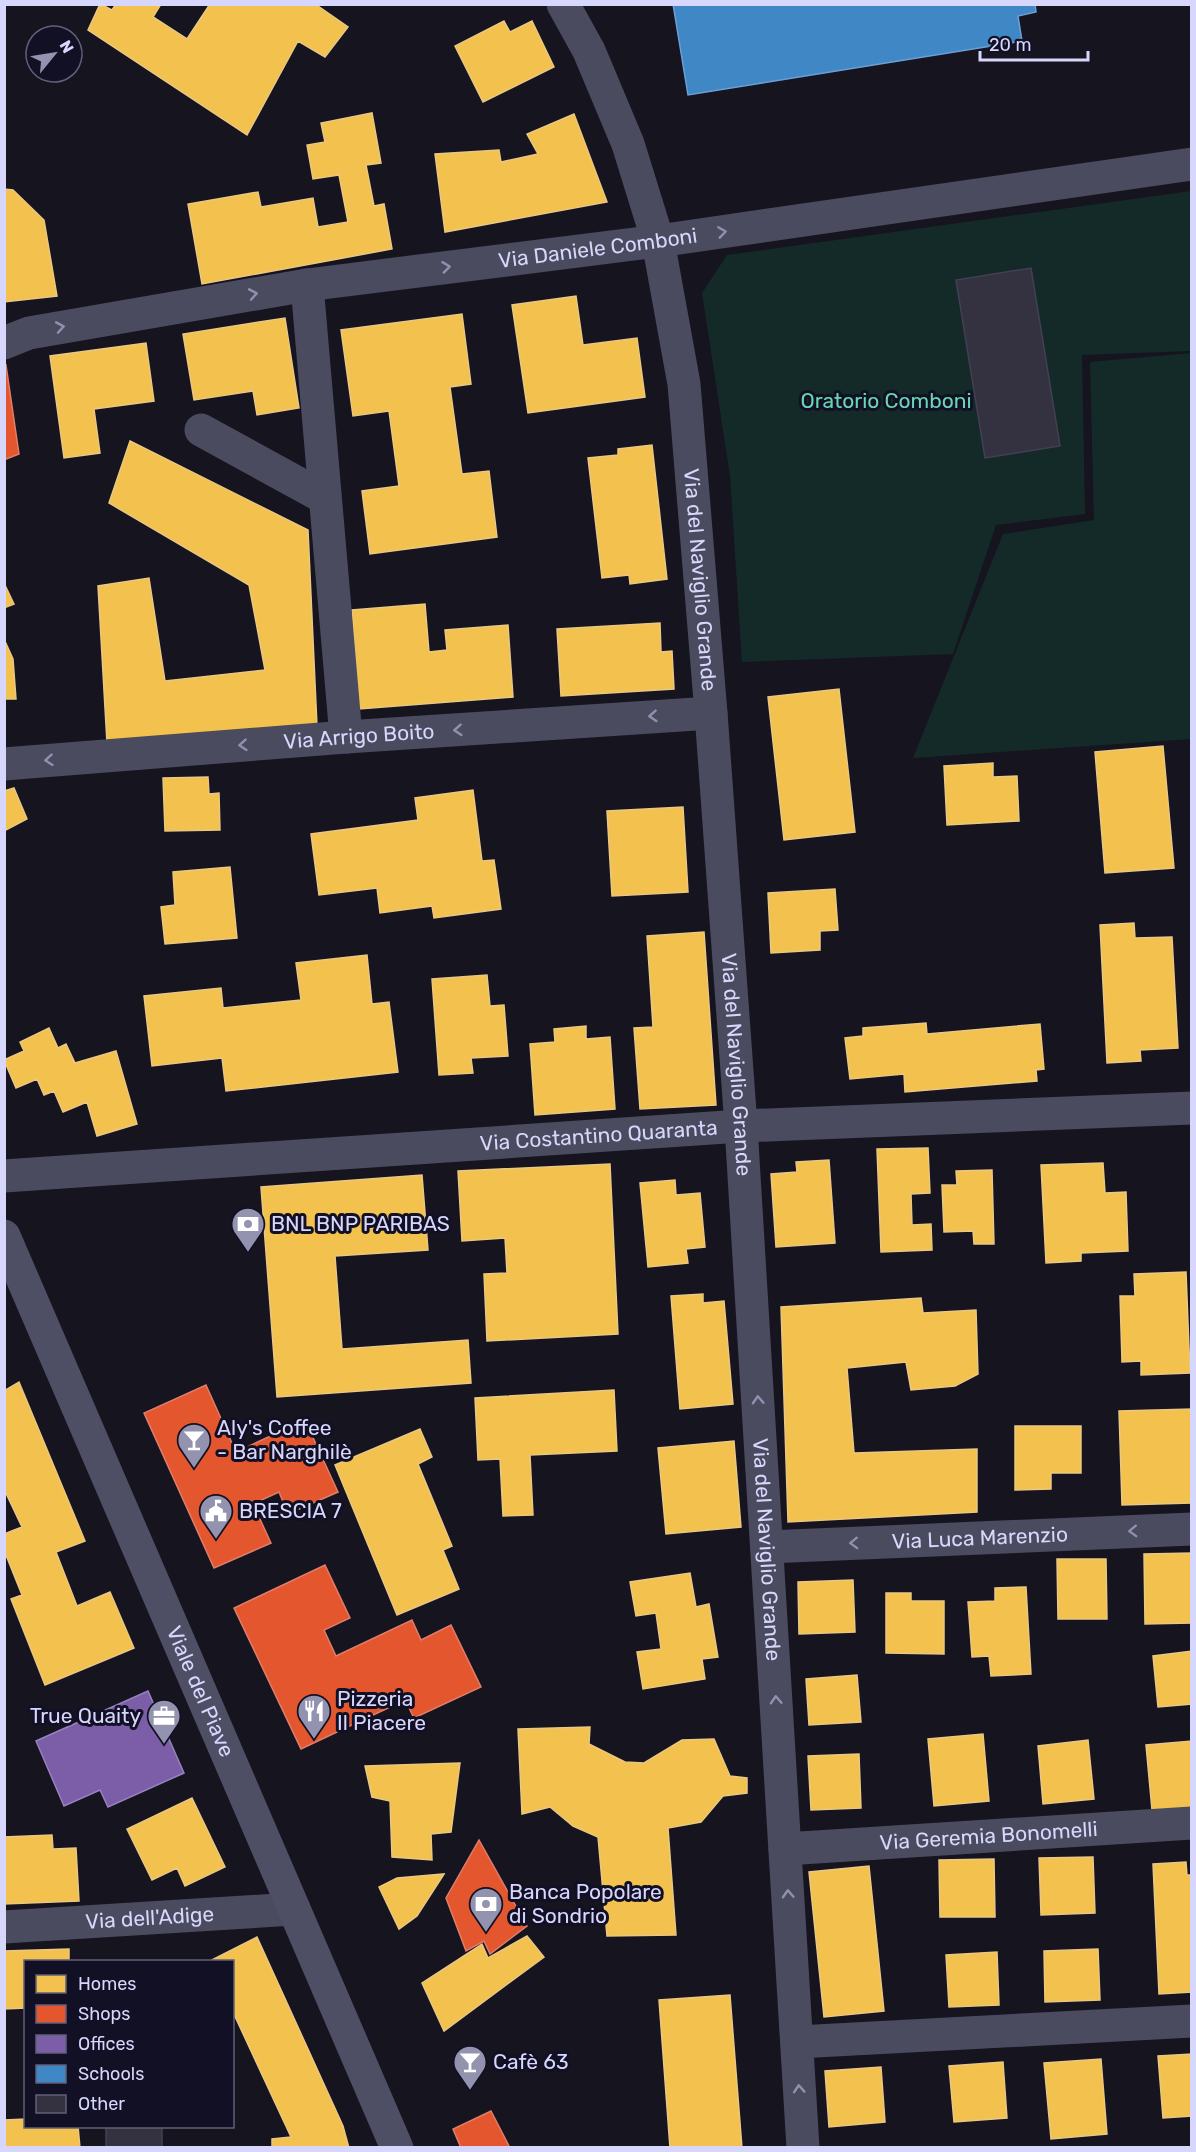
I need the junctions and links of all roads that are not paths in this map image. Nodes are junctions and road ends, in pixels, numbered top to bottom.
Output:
1 (563, 4) edge
2 (1191, 164) edge
3 (658, 241) junction
4 (307, 285) junction
5 (4, 343) edge
6 (201, 430) dead end
7 (325, 498) junction
8 (711, 713) junction
9 (346, 737) junction
10 (4, 764) edge
11 (1191, 1108) edge
12 (741, 1126) junction
13 (4, 1176) edge
14 (4, 1236) edge
15 (1191, 1529) edge
16 (767, 1547) junction
17 (1191, 1822) edge
18 (785, 1849) junction
19 (294, 1909) junction
20 (4, 1927) edge
21 (1191, 2021) edge
22 (796, 2042) junction
23 (397, 2148) edge
24 (803, 2148) edge

1 - 3 street, Via del Naviglio Grande
3 -> 2 street, Via Daniele Comboni
4 -> 3 street, Via Daniele Comboni
3 - 8 street, Via del Naviglio Grande
5 -> 4 street, Via Daniele Comboni
4 - 7 street
6 - 7 street
7 - 9 street
8 -> 9 street, Via Arrigo Boito
8 - 12 street, Via del Naviglio Grande
9 -> 10 street, Via Arrigo Boito
11 - 12 street, Via Costantino Quaranta
12 - 13 street, Via Costantino Quaranta
16 -> 12 street, Via del Naviglio Grande
14 - 19 main road, Viale del Piave
15 -> 16 street, Via Luca Marenzio
18 -> 16 street, Via del Naviglio Grande
17 - 18 street, Via Geremia Bonomelli
22 -> 18 street, Via del Naviglio Grande
19 - 20 street, Via dell'Adige
19 - 23 main road, Viale del Piave
21 - 22 street
24 -> 22 street, Via del Naviglio Grande

